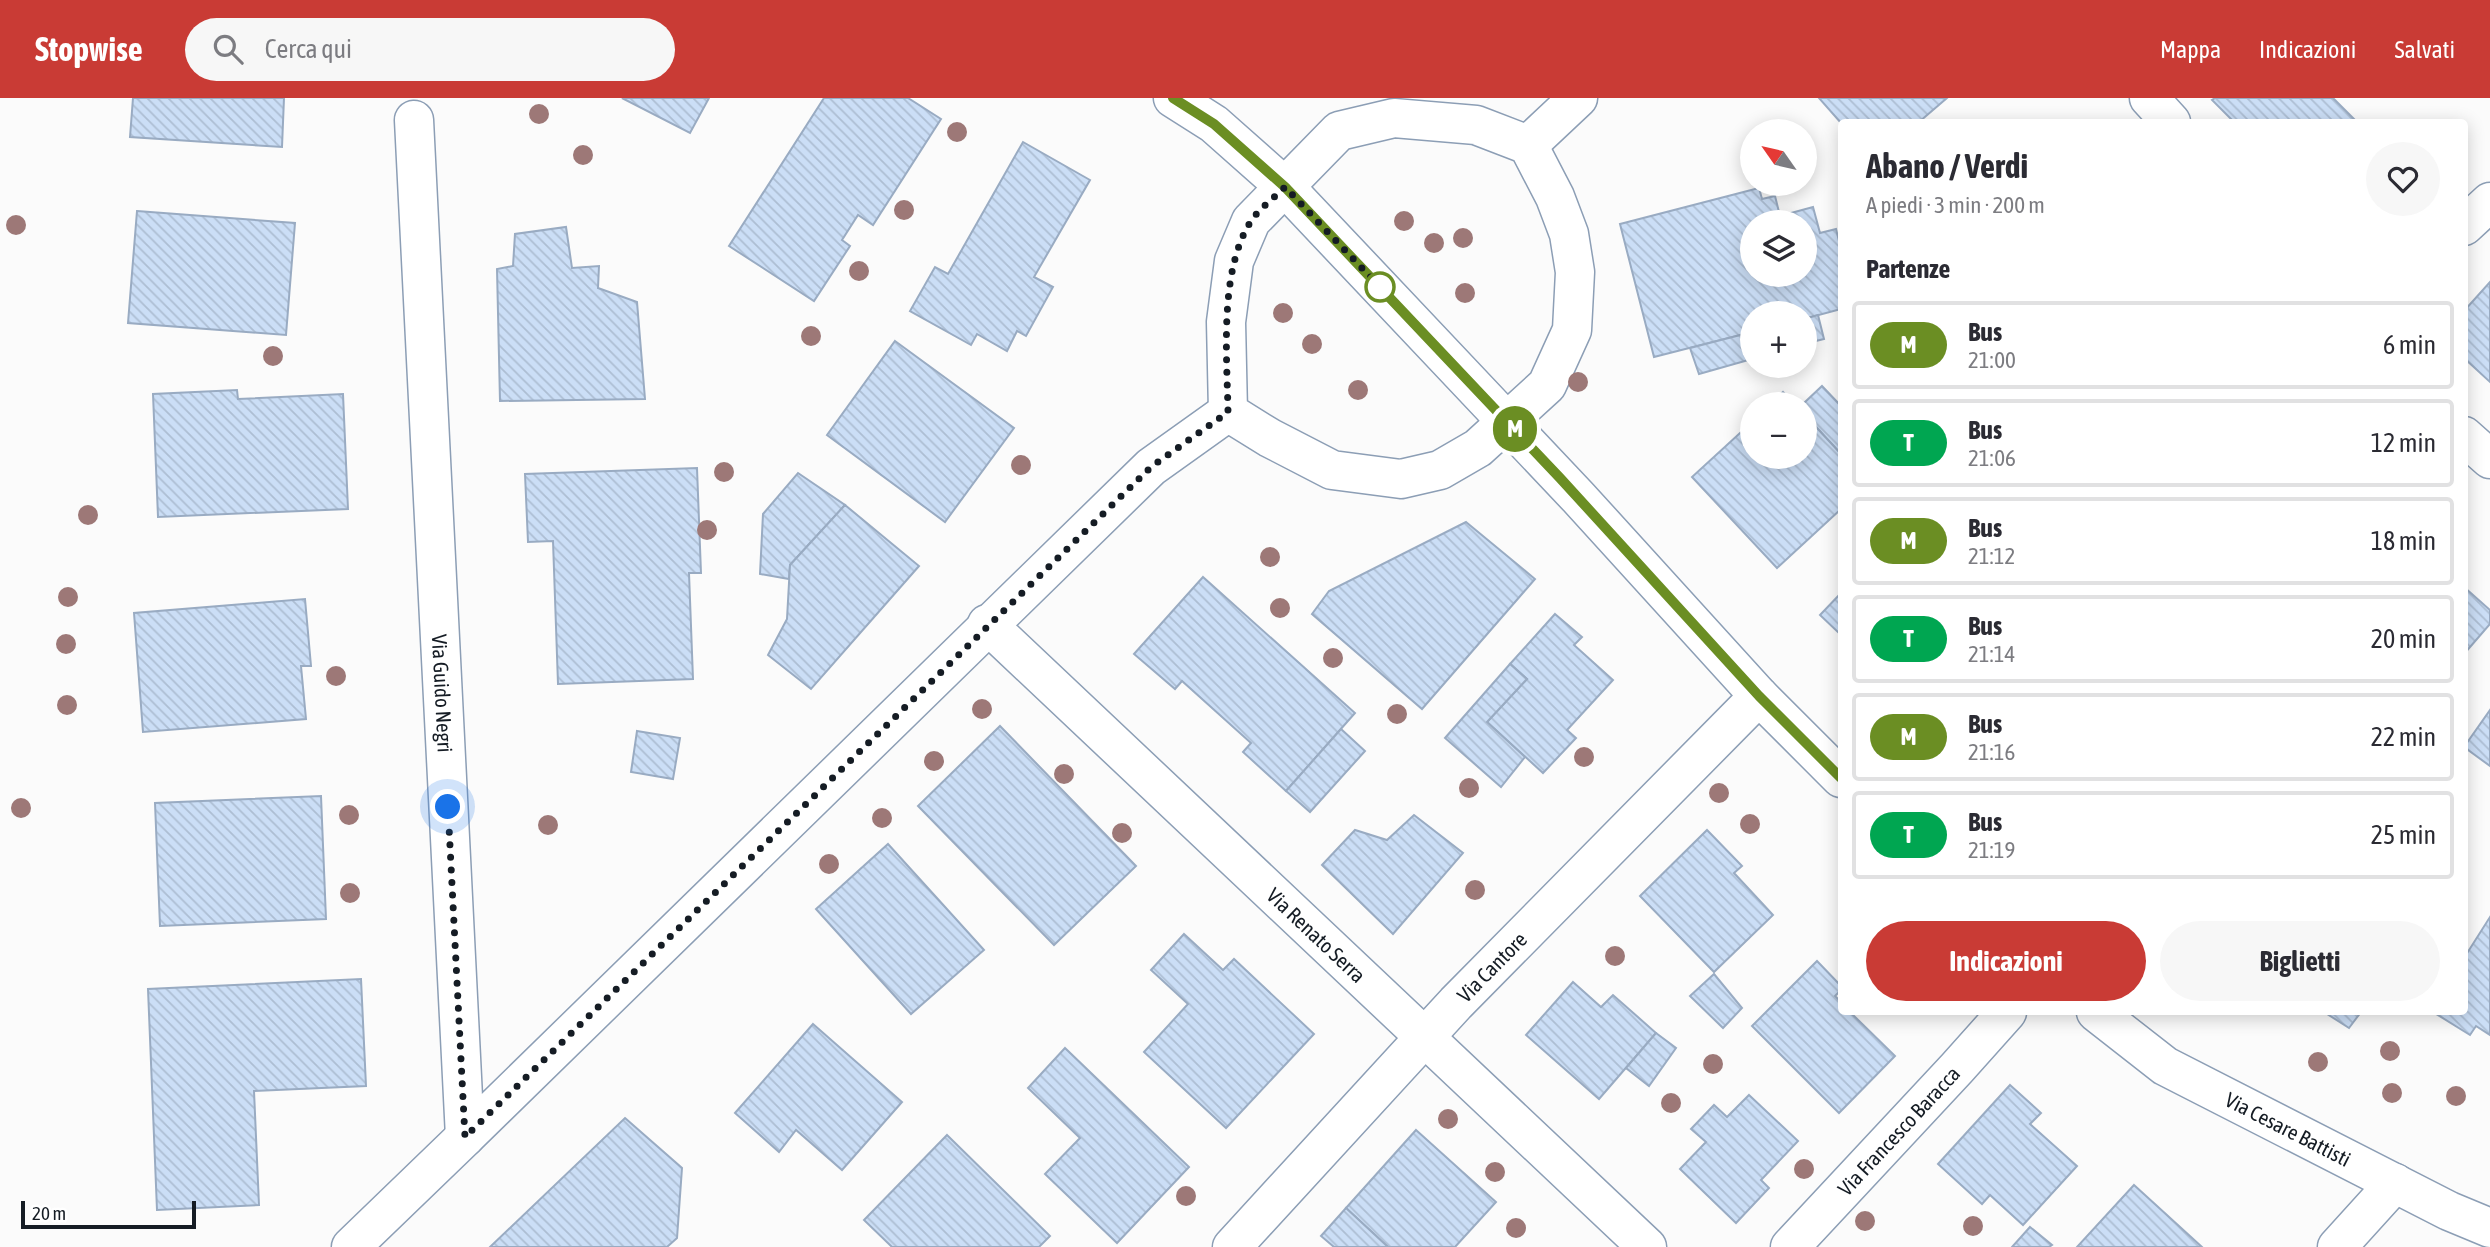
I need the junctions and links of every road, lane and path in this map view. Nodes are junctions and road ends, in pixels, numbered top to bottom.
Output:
1 (1173, 98) edge
2 (1578, 98) edge
3 (2149, 98) edge
4 (2168, 119) edge
5 (414, 120) dead end
6 (1528, 145) junction
7 (1285, 187) junction
8 (2490, 202) edge
9 (2468, 222) edge
10 (1228, 412) junction
11 (1507, 421) junction
12 (2468, 440) edge
13 (2490, 459) edge
14 (988, 624) junction
15 (1759, 696) junction
16 (1838, 775) edge
17 (2004, 1015) edge
18 (2099, 1015) edge
19 (1426, 1037) junction
20 (465, 1137) junction
21 (2395, 1183) junction
22 (2490, 1228) edge
23 (351, 1247) edge
24 (1232, 1247) edge
25 (1647, 1247) edge
26 (1790, 1247) edge
27 (2337, 1247) edge

1 - 7 street
2 - 6 street
3 - 4 street
5 - 20 street, Via Guido Negri
6 - 7 street
6 - 11 street
7 - 10 street
7 - 11 street
8 - 9 street
10 - 11 street
10 - 14 street
11 - 15 street
12 - 13 street
14 - 19 street, Via Renato Serra
14 - 20 street
15 - 16 street
15 - 19 street, Via Cantore
17 - 26 street, Via Francesco Baracca
18 - 21 street, Via Cesare Battisti
19 - 24 street, Via Cantore
19 - 25 street, Via Renato Serra
20 - 23 street
21 - 22 street, Via Cesare Battisti
21 - 27 street

